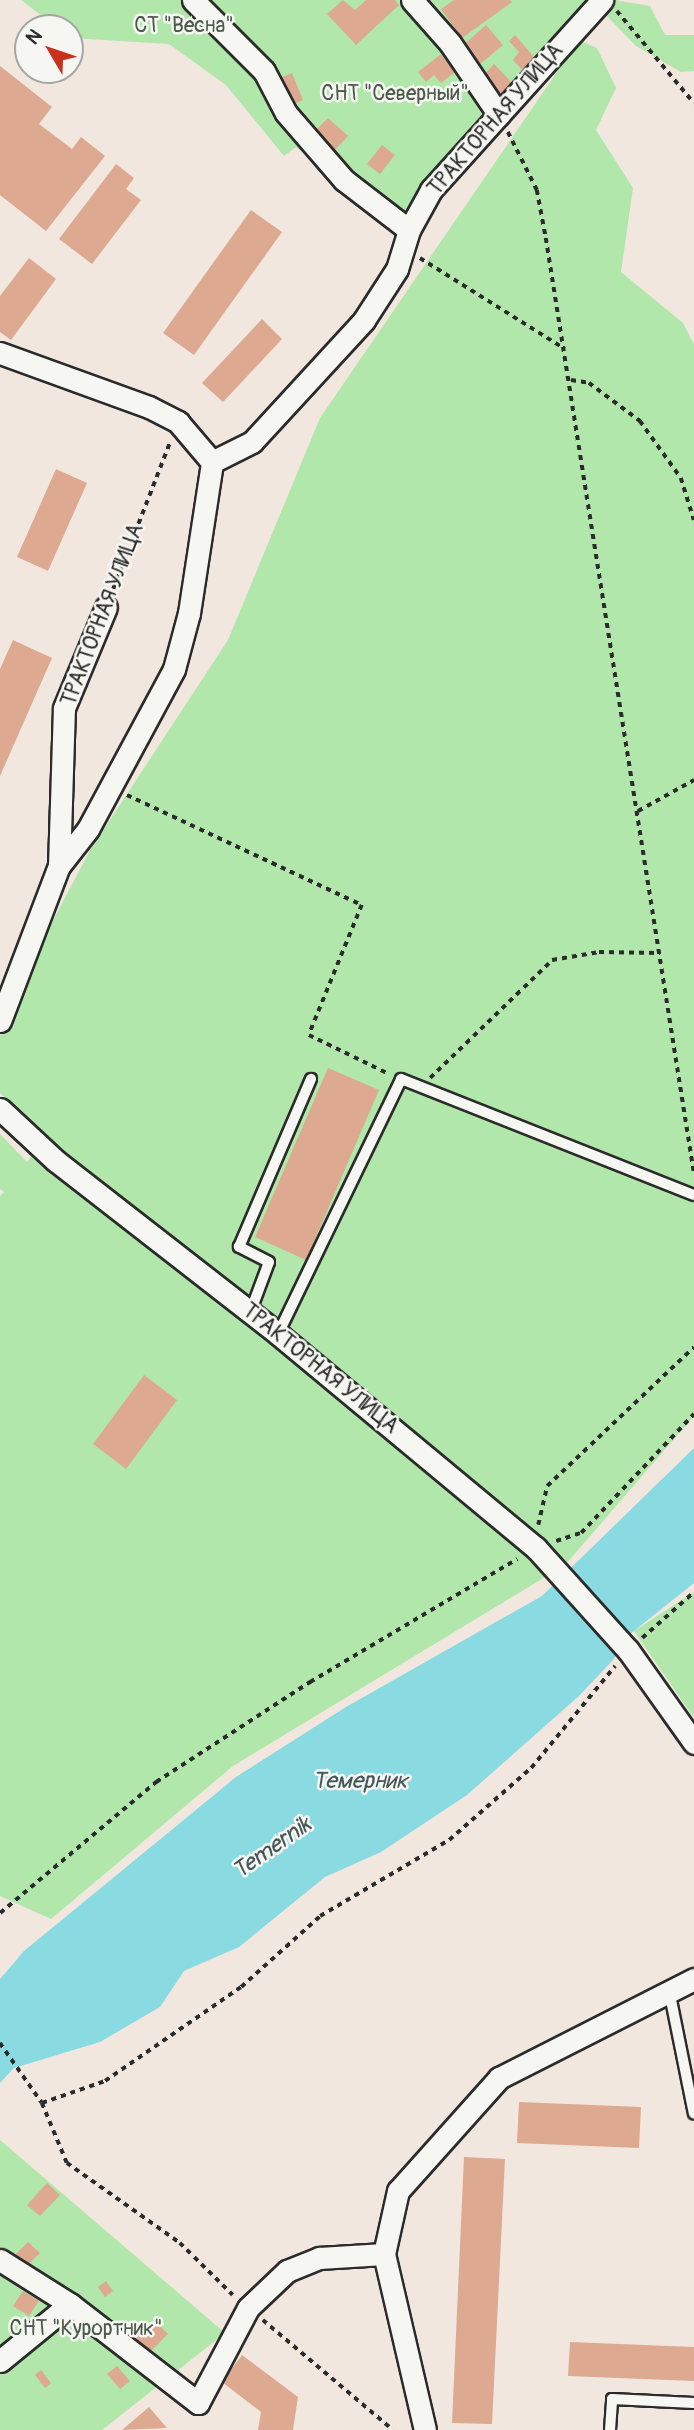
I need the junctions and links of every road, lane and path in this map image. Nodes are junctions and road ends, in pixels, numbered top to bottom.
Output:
1 (193, 0) edge
2 (412, 0) edge
3 (602, 0) edge
4 (609, 0) edge
5 (694, 103) edge
6 (499, 115) junction
7 (406, 239) junction
8 (566, 350) junction
9 (0, 353) edge
10 (571, 380) junction
11 (178, 422) junction
12 (212, 462) junction
13 (694, 520) edge
14 (106, 607) joint
15 (694, 780) edge
16 (110, 788) junction
17 (637, 811) junction
18 (59, 866) junction
19 (660, 953) junction
20 (0, 1021) edge
21 (311, 1079) dead end
22 (401, 1079) junction
23 (421, 1087) junction
24 (0, 1109) edge
25 (694, 1172) edge
26 (694, 1195) edge
27 (250, 1312) junction
28 (278, 1334) junction
29 (694, 1347) edge
30 (694, 1414) edge
31 (536, 1548) junction
32 (694, 1592) edge
33 (627, 1648) junction
34 (694, 1743) edge
35 (0, 1913) edge
36 (694, 1979) edge
37 (669, 1990) junction
38 (0, 2043) edge
39 (42, 2104) junction
40 (694, 2114) edge
41 (384, 2254) junction
42 (0, 2260) edge
43 (70, 2304) junction
44 (248, 2308) junction
45 (0, 2361) edge
46 (694, 2403) edge
47 (393, 2430) edge
48 (425, 2430) edge
49 (610, 2430) edge

1 - 7 street
2 - 6 street
3 - 6 street, ТРАКТОРНАЯ УЛИЦА
4 - 5 path
6 - 7 street, ТРАКТОРНАЯ УЛИЦА
6 - 8 path
7 - 8 path
7 - 12 street, ТРАКТОРНАЯ УЛИЦА
8 - 10 path
9 - 11 street
10 - 13 path
10 - 17 path
11 - 12 street
11 - 14 path, ТРАКТОРНАЯ УЛИЦА
12 - 16 street, ТРАКТОРНАЯ УЛИЦА
14 - 18 street, ТРАКТОРНАЯ УЛИЦА
15 - 17 path
16 - 18 street, ТРАКТОРНАЯ УЛИЦА
16 - 22 path
17 - 19 path
18 - 20 street, ТРАКТОРНАЯ УЛИЦА
19 - 23 path
19 - 25 path
21 - 27 lane
22 - 23 lane
22 - 28 lane
23 - 26 lane
24 - 27 street, ТРАКТОРНАЯ УЛИЦА
27 - 28 street, ТРАКТОРНАЯ УЛИЦА
28 - 31 street, ТРАКТОРНАЯ УЛИЦА
29 - 31 path
30 - 31 path
31 - 33 street, ТРАКТОРНАЯ УЛИЦА
31 - 35 path
32 - 33 path
33 - 34 street, ТРАКТОРНАЯ УЛИЦА
33 - 39 path
36 - 37 street
37 - 40 lane
37 - 41 street
38 - 39 path
39 - 44 path
41 - 44 street
41 - 48 street
42 - 43 street
43 - 44 street
43 - 45 street
44 - 47 path
46 - 49 lane

